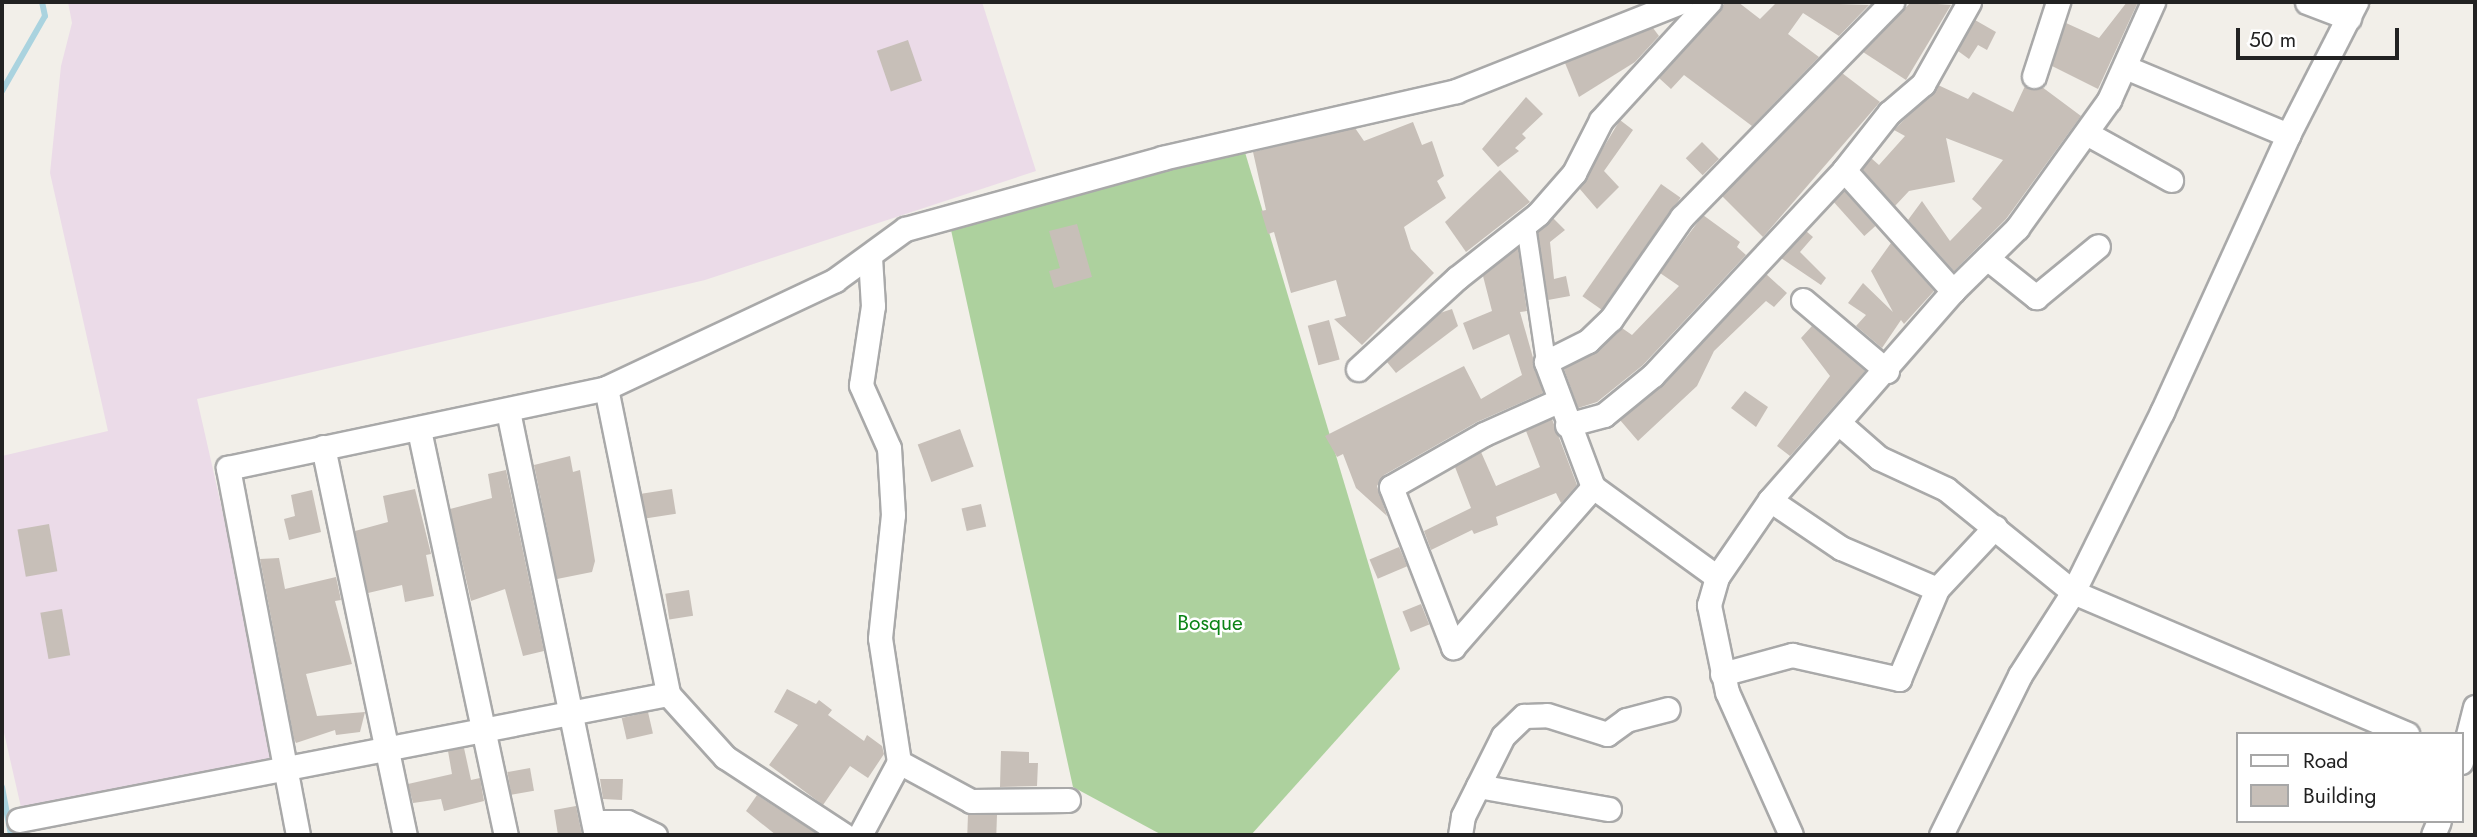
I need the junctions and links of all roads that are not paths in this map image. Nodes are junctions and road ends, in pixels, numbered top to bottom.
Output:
1 (1681, 2) edge
2 (1709, 2) edge
3 (1892, 2) edge
4 (1969, 2) edge
5 (2058, 2) edge
6 (2153, 2) edge
7 (2307, 2) edge
8 (2353, 10) edge
9 (2125, 67) junction
10 (2034, 76) dead end
11 (2088, 134) junction
12 (2288, 135) junction
13 (1844, 170) junction
14 (2171, 180) dead end
15 (1526, 226) junction
16 (2098, 246) dead end
17 (870, 257) junction
18 (1987, 258) junction
19 (1953, 291) junction
20 (1803, 300) dead end
21 (1546, 362) junction
22 (1358, 369) dead end
23 (1887, 371) junction
24 (606, 388) junction
25 (1558, 401) junction
26 (508, 411) junction
27 (1840, 424) junction
28 (1567, 425) junction
29 (419, 430) junction
30 (323, 447) junction
31 (1593, 486) junction
32 (1770, 500) junction
33 (1995, 527) junction
34 (1717, 577) junction
35 (1937, 589) junction
36 (2073, 592) junction
37 (1722, 674) junction
38 (668, 694) junction
39 (2475, 707) edge
40 (1668, 709) dead end
41 (571, 713) junction
42 (486, 729) junction
43 (2402, 732) edge
44 (388, 748) junction
45 (2465, 757) edge
46 (899, 762) junction
47 (284, 766) junction
48 (1478, 786) junction
49 (1068, 800) dead end
50 (1609, 809) dead end
51 (19, 820) dead end
52 (595, 829) edge
53 (299, 835) edge
54 (405, 835) edge
55 (506, 835) edge
56 (654, 835) edge
57 (844, 835) edge
58 (860, 835) edge
59 (1460, 835) edge
60 (1791, 835) edge
61 (1941, 835) edge

1 - 17 street
2 - 15 street
3 - 21 street
4 - 13 street
5 - 10 street
6 - 9 street
7 - 8 street
8 - 12 street
9 - 11 street
9 - 12 street
11 - 14 street
11 - 18 street
12 - 36 street
13 - 19 street
13 - 28 street
15 - 21 street
15 - 22 street
16 - 18 street
17 - 24 street
17 - 46 street
18 - 19 street
19 - 23 street
20 - 23 street
21 - 25 street
23 - 27 street
24 - 26 street
24 - 38 street
25 - 28 street
25 - 31 street
26 - 29 street
26 - 41 street
27 - 32 street
27 - 33 street
28 - 31 street
29 - 30 street
29 - 42 street
30 - 44 street
30 - 47 street
31 - 34 street
32 - 34 street
32 - 35 street
33 - 35 street
33 - 36 street
34 - 37 street
35 - 37 street
36 - 43 street
36 - 61 street
37 - 60 street
38 - 41 street
38 - 57 street
39 - 45 street
40 - 48 street
41 - 42 street
41 - 52 street
42 - 44 street
42 - 55 street
44 - 47 street
44 - 54 street
46 - 49 street
46 - 58 street
47 - 51 street
47 - 53 street
48 - 50 street
48 - 59 street
52 - 56 street

